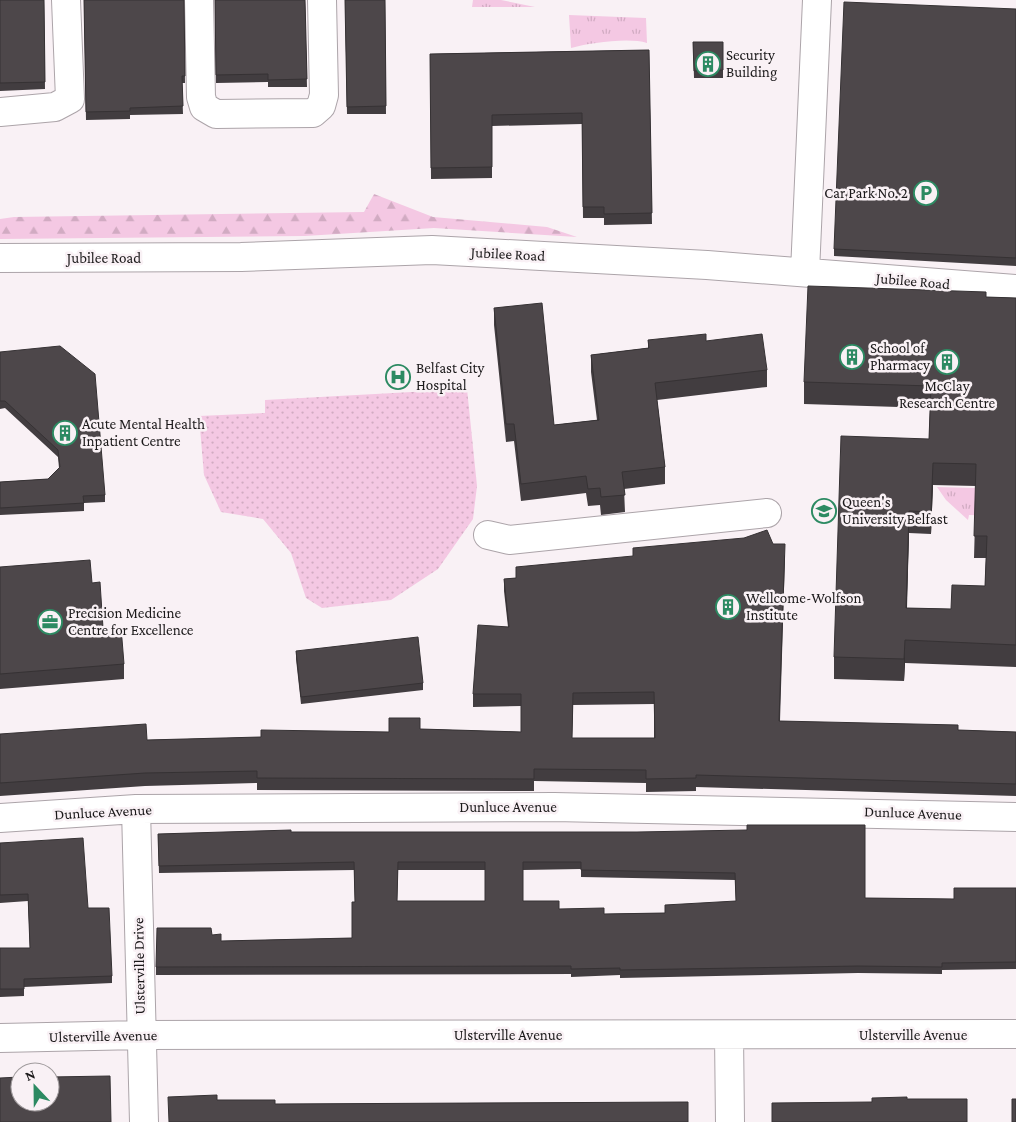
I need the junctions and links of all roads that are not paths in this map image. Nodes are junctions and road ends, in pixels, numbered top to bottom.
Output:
1 (66, 0) edge
2 (199, 0) edge
3 (322, 0) edge
4 (810, 1) edge
5 (0, 112) edge
6 (0, 258) edge
7 (805, 272) junction
8 (1016, 288) edge
9 (767, 513) dead end
10 (488, 535) dead end
11 (136, 809) junction
12 (1016, 817) edge
13 (0, 818) edge
14 (1016, 1034) edge
15 (729, 1035) junction
16 (141, 1036) junction
17 (0, 1038) edge
18 (144, 1122) edge
19 (730, 1122) edge

1 - 5 street
2 - 3 street
4 - 7 street
6 - 7 street, Jubilee Road
7 - 8 street, Jubilee Road
9 - 10 street
11 - 12 street, Dunluce Avenue
11 - 13 street, Dunluce Avenue
11 - 16 street, Ulsterville Drive
14 - 15 street, Ulsterville Avenue
15 - 16 street, Ulsterville Avenue
15 - 19 street
16 - 17 street, Ulsterville Avenue
16 - 18 street, Ulsterville Drive

